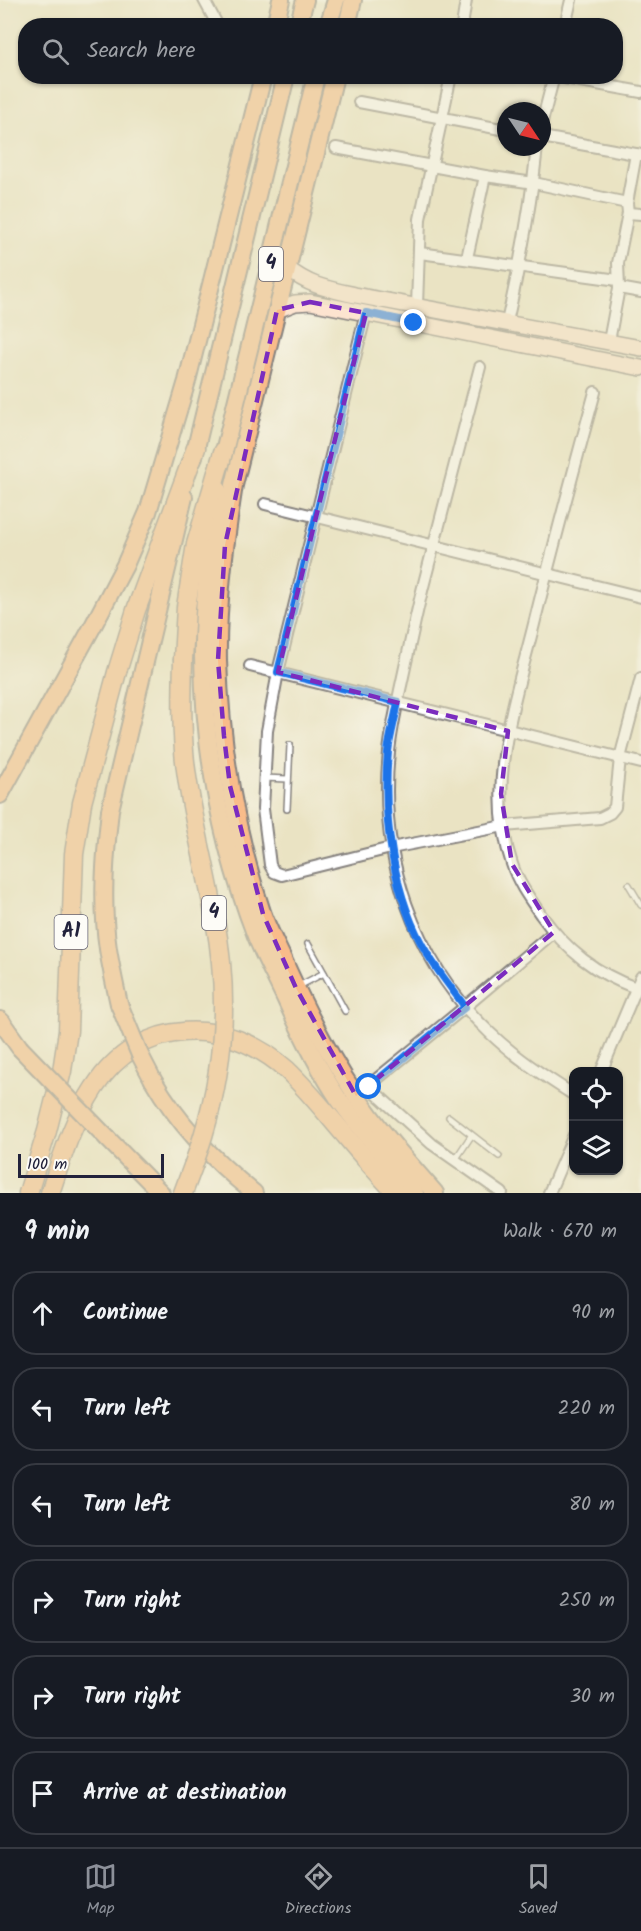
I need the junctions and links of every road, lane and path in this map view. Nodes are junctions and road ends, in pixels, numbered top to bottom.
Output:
1 (204, 0) edge
2 (282, 0) edge
3 (305, 0) edge
4 (336, 0) edge
5 (353, 0) edge
6 (466, 0) edge
7 (571, 0) edge
8 (214, 18) edge
9 (277, 18) edge
10 (300, 18) edge
11 (330, 18) edge
12 (349, 18) edge
13 (463, 18) edge
14 (567, 18) edge
15 (259, 84) edge
16 (284, 84) edge
17 (314, 84) edge
18 (333, 84) edge
19 (449, 84) edge
20 (551, 84) edge
21 (594, 84) edge
22 (641, 92) edge
23 (359, 102) dead end
24 (547, 102) edge
25 (441, 117) junction
26 (497, 128) edge
27 (551, 139) edge
28 (336, 148) dead end
29 (638, 154) edge
30 (536, 156) edge
31 (431, 166) junction
32 (485, 176) junction
33 (534, 183) junction
34 (627, 208) junction
35 (641, 214) edge
36 (420, 253) junction
37 (466, 258) junction
38 (520, 265) junction
39 (287, 268) junction
40 (619, 284) junction
41 (641, 292) edge
42 (417, 306) junction
43 (277, 310) junction
44 (366, 313) junction
45 (507, 322) junction
46 (609, 341) junction
47 (641, 348) edge
48 (480, 368) dead end
49 (641, 368) edge
50 (595, 392) dead end
51 (196, 448) junction
52 (223, 452) junction
53 (265, 504) dead end
54 (316, 517) junction
55 (435, 545) junction
56 (546, 573) junction
57 (641, 597) edge
58 (250, 666) dead end
59 (117, 672) joint
60 (278, 672) junction
61 (641, 678) edge
62 (398, 702) junction
63 (508, 731) junction
64 (290, 745) dead end
65 (620, 758) junction
66 (641, 763) edge
67 (264, 778) junction
68 (288, 779) junction
69 (0, 795) edge
70 (288, 809) dead end
71 (504, 826) junction
72 (391, 848) junction
73 (629, 885) dead end
74 (641, 905) edge
75 (554, 932) junction
76 (308, 944) dead end
77 (324, 973) junction
78 (641, 977) edge
79 (296, 988) junction
80 (636, 988) junction
81 (465, 1007) junction
82 (345, 1011) dead end
83 (1, 1022) edge
84 (603, 1067) edge
85 (362, 1091) junction
86 (569, 1092) edge
87 (449, 1117) dead end
88 (471, 1136) junction
89 (569, 1145) edge
90 (499, 1156) dead end
91 (454, 1162) junction
92 (28, 1193) edge
93 (51, 1193) edge
94 (161, 1193) edge
95 (183, 1193) edge
96 (254, 1193) edge
97 (396, 1193) edge
98 (415, 1193) edge
99 (435, 1193) edge
100 (502, 1193) edge
101 (549, 1193) edge

1 - 8 street
2 - 9 highway
3 - 10 highway
4 - 11 highway
5 - 12 highway
6 - 13 street
7 - 14 street
15 - 69 highway
16 - 51 highway, 4
17 - 52 highway, 4
18 - 39 highway
19 - 25 street
20 - 24 street
21 - 22 street
23 - 25 street
25 - 26 street
25 - 31 street
27 - 29 street
28 - 31 street
29 - 34 street
30 - 33 street
31 - 32 street
31 - 36 street
32 - 33 street
32 - 37 street
33 - 34 street
33 - 38 street
34 - 35 street
34 - 40 street
36 - 37 street
36 - 42 street
37 - 38 street
38 - 40 street
38 - 45 street
39 - 42 main road
39 - 43 highway
40 - 41 street
40 - 46 street
42 - 45 main road
43 - 44 main road
43 - 79 highway
44 - 49 main road
44 - 54 street
45 - 46 main road
46 - 47 main road
48 - 55 street
50 - 56 street
51 - 59 highway, 4
51 - 96 highway, bridge
52 - 95 highway, 4, bridge
52 - 98 highway
53 - 54 street
54 - 55 street
54 - 60 street
55 - 56 street
55 - 62 street
56 - 57 street
56 - 63 street
58 - 60 street
59 - 92 highway, A1
60 - 62 street
60 - 67 street
61 - 65 street
62 - 63 street
62 - 72 street
63 - 65 street
63 - 71 street
64 - 68 lane
65 - 66 street
65 - 71 street
67 - 68 lane
67 - 72 street
68 - 70 lane
71 - 72 street
71 - 75 street
72 - 81 street
73 - 74 lane
75 - 80 street
75 - 81 street
76 - 77 lane
77 - 79 lane
77 - 82 lane
78 - 80 street
79 - 85 highway
80 - 84 street
81 - 85 street
81 - 86 street
83 - 94 highway, bridge
85 - 91 street
85 - 99 highway
87 - 88 lane
88 - 90 lane
88 - 91 lane
89 - 101 street
91 - 100 street
93 - 97 highway

